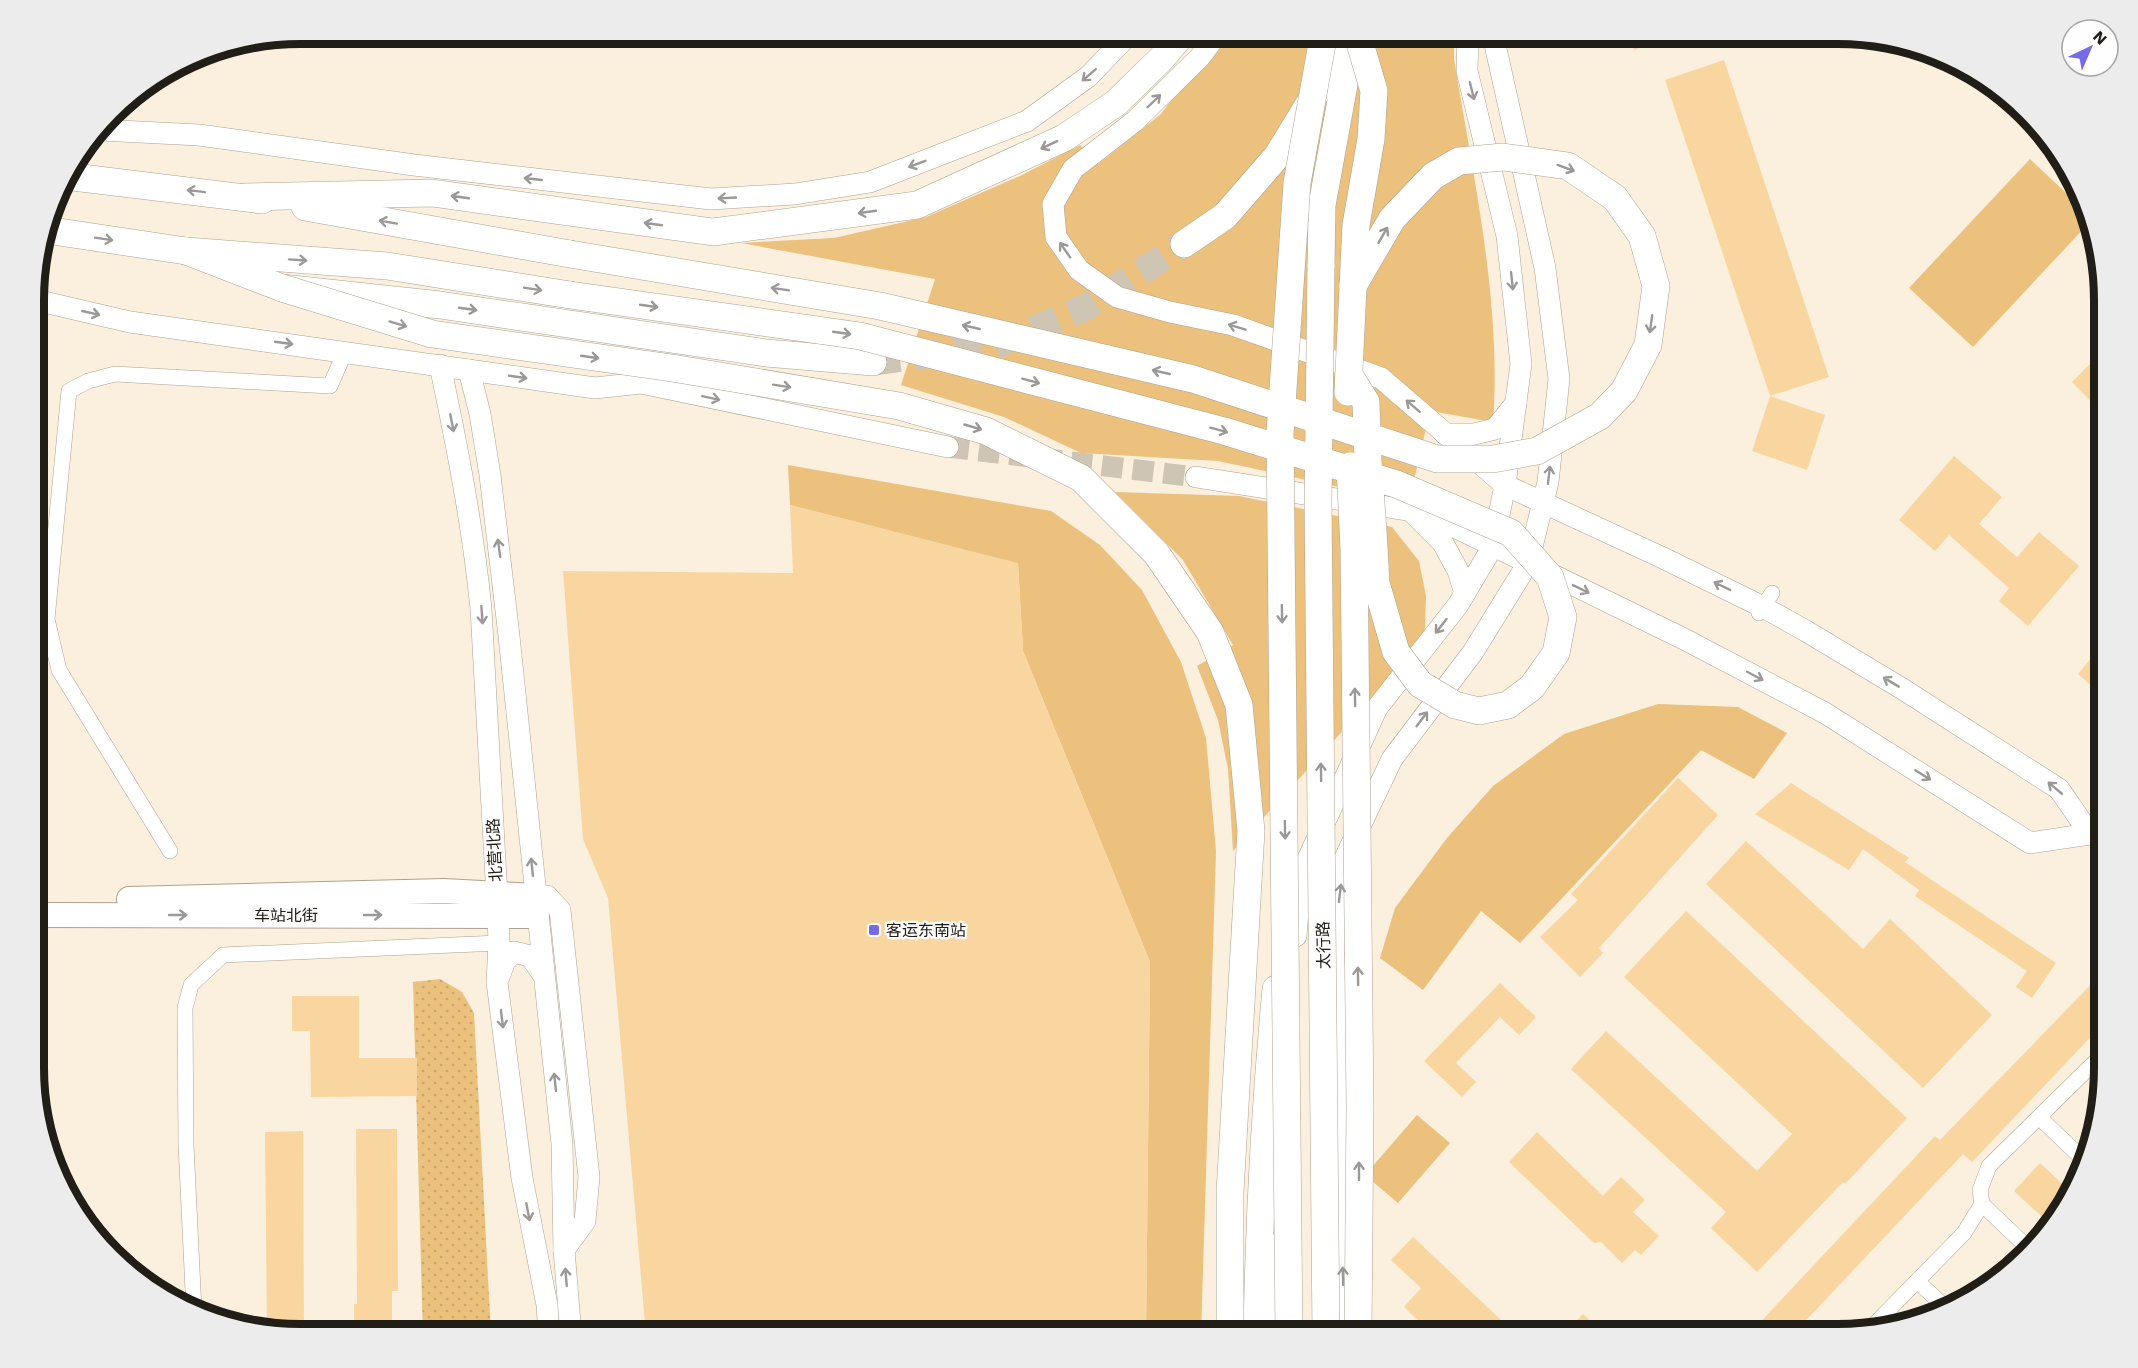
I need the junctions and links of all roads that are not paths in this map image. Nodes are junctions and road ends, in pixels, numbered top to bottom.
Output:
1 (1120, 44) edge
2 (1174, 44) edge
3 (1210, 44) edge
4 (1322, 44) edge
5 (1347, 44) edge
6 (1352, 44) edge
7 (1358, 44) edge
8 (1468, 44) edge
9 (1495, 44) edge
10 (108, 130) edge
11 (75, 177) edge
12 (245, 197) junction
13 (53, 231) edge
14 (1184, 244) tunnel mouth
15 (186, 251) junction
16 (1353, 286) junction
17 (282, 288) junction
18 (44, 302) edge
19 (345, 352) junction
20 (873, 362) tunnel mouth
21 (440, 365) junction
22 (469, 370) junction
23 (1349, 375) junction
24 (1516, 403) junction
25 (1445, 434) junction
26 (948, 447) tunnel mouth
27 (1196, 477) tunnel mouth
28 (1505, 485) junction
29 (1543, 503) junction
30 (1411, 511) junction
31 (1493, 546) junction
32 (1528, 563) junction
33 (1465, 593) junction
34 (170, 851) dead end
35 (1286, 892) junction
36 (44, 901) edge
37 (497, 904) junction
38 (536, 906) junction
39 (44, 915) edge
40 (499, 943) junction
41 (544, 976) junction
42 (497, 982) junction
43 (2094, 1063) edge
44 (2039, 1118) junction
45 (2079, 1155) edge
46 (1982, 1204) junction
47 (2024, 1244) edge
48 (564, 1250) junction
49 (1917, 1281) junction
50 (194, 1301) edge
51 (1941, 1303) edge
52 (1877, 1321) edge
53 (548, 1324) edge
54 (570, 1324) edge
55 (1230, 1324) edge
56 (1257, 1324) edge
57 (1272, 1324) edge
58 (1289, 1324) edge
59 (1326, 1324) edge
60 (1344, 1324) edge
61 (1358, 1324) edge

1 -> 10 main road
2 -> 12 highway
25 -> 3 main road
4 -> 35 highway, bridge
5 - 14 highway
59 -> 6 highway, 太行路, bridge
7 - 16 highway, bridge
8 -> 24 main road
29 -> 9 main road
12 -> 11 highway
16 -> 12 highway, bridge
13 -> 15 highway
15 - 17 highway
15 -> 23 highway, bridge
16 - 23 highway, bridge
17 -> 20 highway
17 -> 55 highway, bridge
18 -> 19 main road
19 - 21 main road
19 - 34 street
21 - 22 main road
21 -> 37 main road, 北营北路
22 -> 26 main road
38 -> 22 main road, 北营北路
61 -> 23 highway, bridge
24 - 25 main road
24 - 28 main road
25 - 28 main road
27 - 30 main road
28 - 29 main road
28 - 31 main road
29 - 32 main road
32 -> 29 main road
30 - 31 main road
30 - 33 main road
31 - 32 main road
31 - 33 main road
60 -> 32 main road
33 -> 57 main road
35 - 56 highway, bridge
35 - 58 highway, bridge
36 - 37 main road
37 - 38 main road, 车站北街
39 -> 37 main road, 车站北街
37 - 40 main road, 北营北路
38 - 41 main road, 北营北路
38 - 48 main road
40 - 42 main road, 北营北路
40 - 50 street
41 - 42 main road
48 -> 41 main road, 北营北路
42 -> 53 main road, 北营北路
43 - 44 street
44 - 45 street
44 - 46 street
46 - 47 street
46 - 49 street
54 -> 48 main road, 北营北路
49 - 51 street
49 - 52 street

